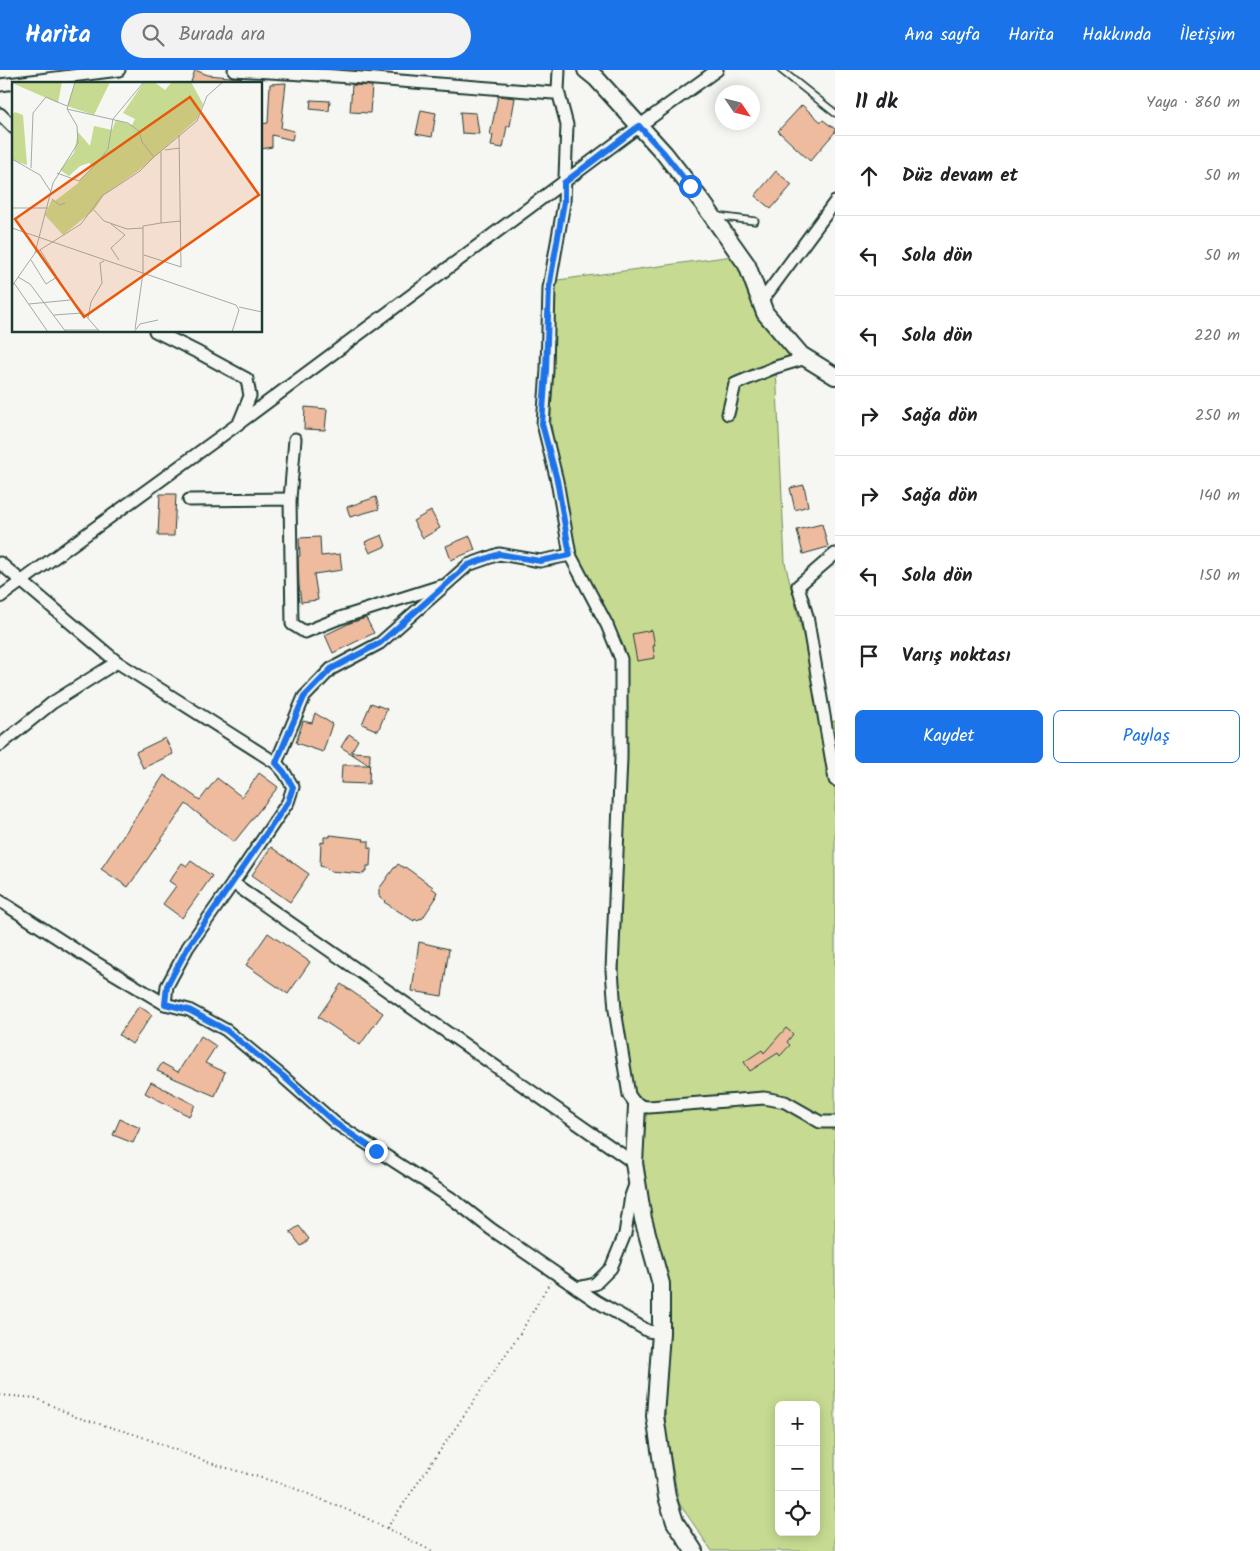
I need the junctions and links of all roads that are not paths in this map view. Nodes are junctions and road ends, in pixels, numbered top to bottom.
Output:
1 (35, 70) edge
2 (119, 70) edge
3 (234, 70) edge
4 (559, 70) edge
5 (586, 70) edge
6 (717, 70) edge
7 (781, 70) edge
8 (336, 73) edge
9 (29, 81) junction
10 (22, 82) edge
11 (558, 91) junction
12 (0, 114) edge
13 (835, 114) edge
14 (12, 126) edge
15 (639, 126) junction
16 (564, 183) junction
17 (835, 202) edge
18 (712, 215) junction
19 (755, 221) dead end
20 (760, 302) junction
21 (156, 332) edge
22 (806, 358) junction
23 (835, 376) edge
24 (728, 414) dead end
25 (238, 424) junction
26 (295, 439) dead end
27 (190, 500) dead end
28 (290, 500) junction
29 (835, 554) edge
30 (570, 555) junction
31 (0, 563) edge
32 (21, 582) junction
33 (445, 585) junction
34 (0, 597) edge
35 (117, 662) junction
36 (0, 745) edge
37 (276, 763) junction
38 (835, 780) edge
39 (234, 883) junction
40 (0, 901) edge
41 (165, 1004) junction
42 (637, 1106) junction
43 (835, 1122) edge
44 (634, 1163) junction
45 (637, 1180) junction
46 (577, 1288) junction
47 (661, 1333) junction
48 (694, 1551) edge

1 - 9 street
2 - 9 street
3 - 8 street
4 - 11 street
5 - 15 street
6 - 15 street
7 - 13 lane
8 - 11 street
9 - 10 street
11 - 16 street
12 - 14 street
15 - 16 street
15 - 18 street
16 - 25 street
16 - 30 street
17 - 20 street
18 - 19 lane
18 - 20 street
20 - 22 street
21 - 25 street
22 - 23 street
22 - 24 street
25 - 32 street
26 - 28 street
27 - 28 street
28 - 33 street
29 - 38 street
30 - 33 street
30 - 42 street
31 - 32 street
32 - 34 street
32 - 35 street
33 - 37 street
35 - 36 street
35 - 37 street
37 - 39 street
39 - 41 street
39 - 44 street
40 - 41 street
41 - 46 street
42 - 43 street
42 - 44 street
44 - 45 street
45 - 46 street
45 - 47 street
46 - 47 street
47 - 48 street

